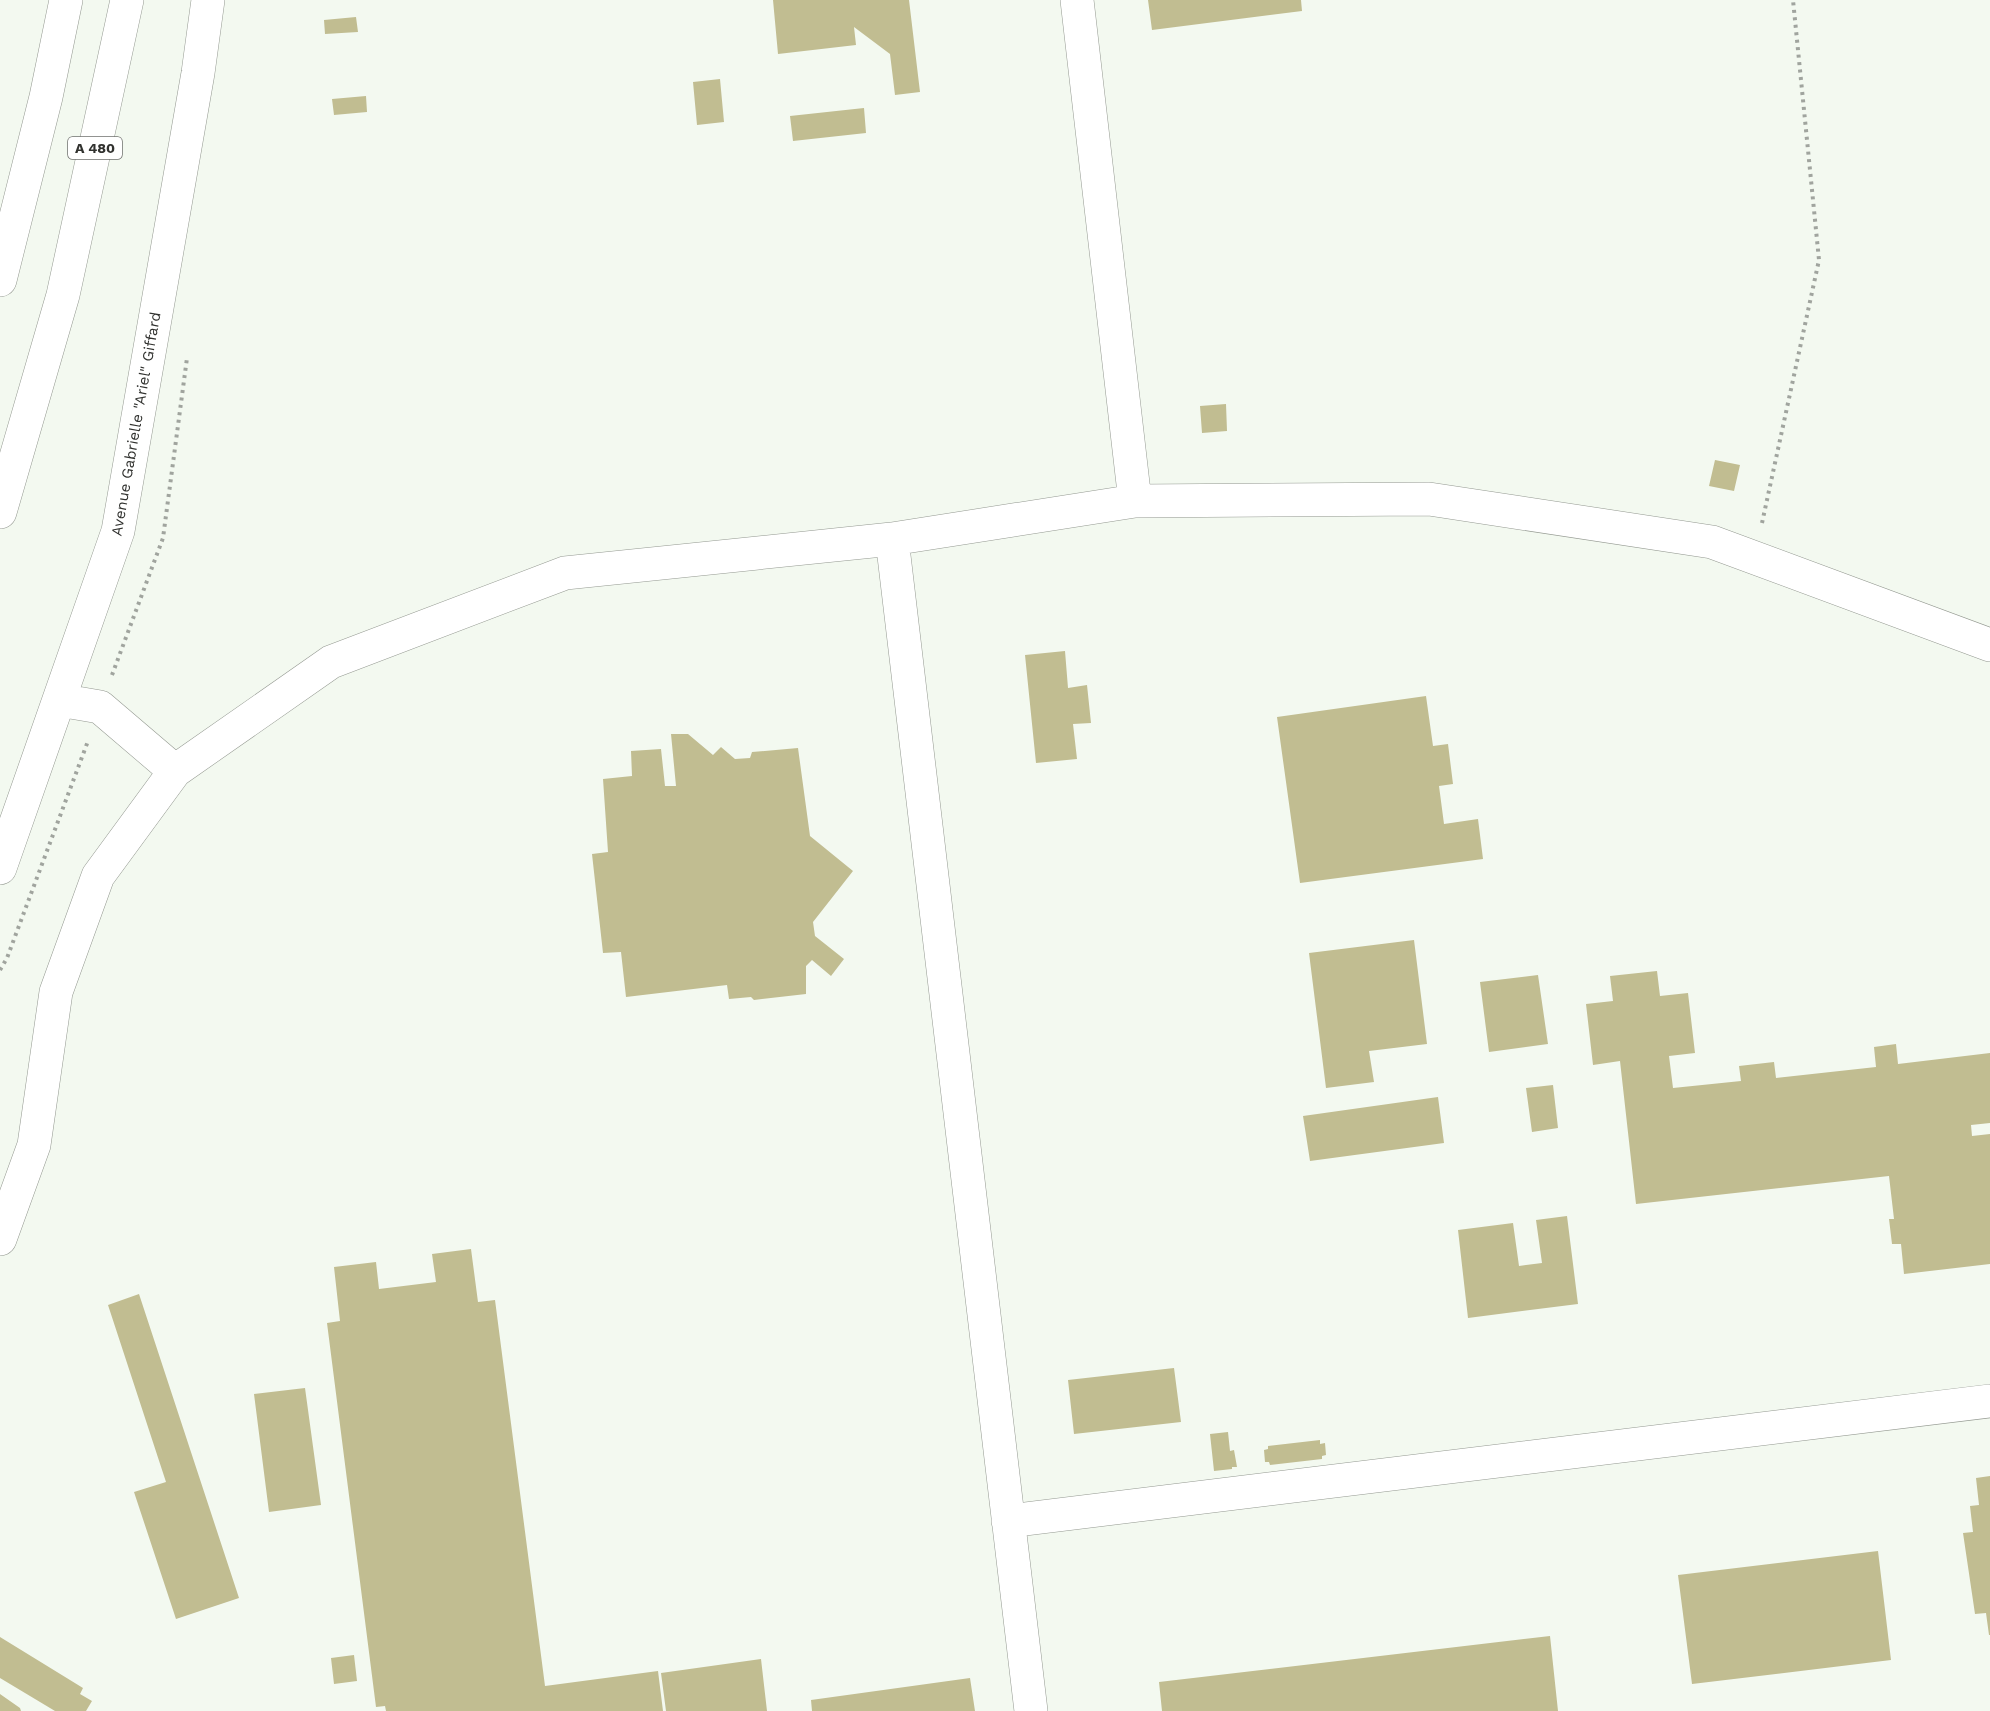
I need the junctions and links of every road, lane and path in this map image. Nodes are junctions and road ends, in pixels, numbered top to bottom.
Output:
1 (66, 0) edge
2 (127, 0) edge
3 (208, 0) edge
4 (1077, 0) edge
5 (1793, 0) edge
6 (0, 280) edge
7 (1135, 501) junction
8 (0, 512) edge
9 (892, 539) junction
10 (1755, 558) junction
11 (1990, 645) edge
12 (59, 700) junction
13 (175, 771) junction
14 (0, 868) edge
15 (0, 1239) edge
16 (1990, 1401) edge
17 (1008, 1521) junction
18 (1030, 1711) edge

1 - 6 main road
2 - 8 main road, A 480
3 - 12 main road, Avenue Gabrielle "Ariel" Giffard
4 - 7 main road
5 - 10 path
7 - 9 main road
7 - 10 main road
9 - 13 main road
9 - 17 main road
10 - 11 main road
12 - 13 main road
12 - 14 main road, Avenue Gabrielle "Ariel" Giffard
13 - 15 main road
16 - 17 main road
17 - 18 main road

